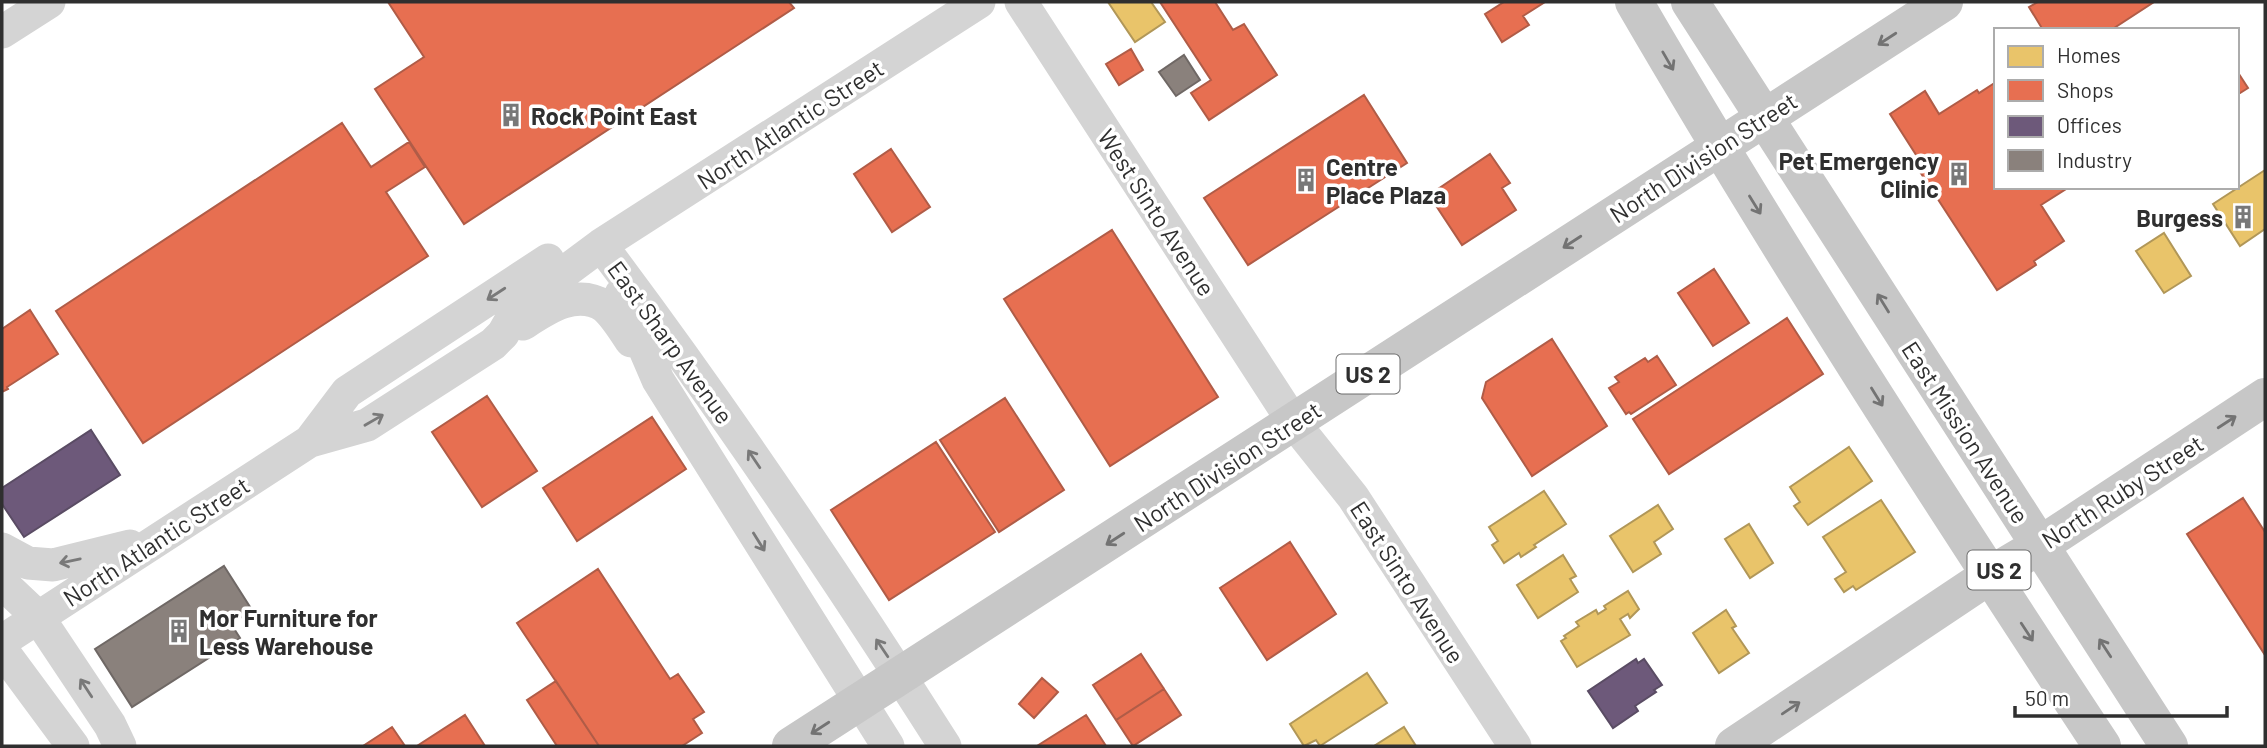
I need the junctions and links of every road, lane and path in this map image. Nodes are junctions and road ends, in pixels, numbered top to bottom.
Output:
1 (49, 2) edge
2 (979, 2) edge
3 (1021, 2) edge
4 (1634, 2) edge
5 (1690, 2) edge
6 (1944, 2) edge
7 (2, 32) edge
8 (1765, 117) junction
9 (1718, 147) junction
10 (601, 245) junction
11 (493, 344) junction
12 (658, 380) junction
13 (2265, 397) edge
14 (1294, 423) junction
15 (310, 441) junction
16 (159, 538) junction
17 (2039, 546) junction
18 (2, 549) edge
19 (1990, 575) junction
20 (2, 583) edge
21 (38, 617) junction
22 (2, 641) edge
23 (2, 650) edge
24 (901, 676) junction
25 (860, 702) junction
26 (73, 746) edge
27 (120, 746) edge
28 (791, 746) edge
29 (888, 746) edge
30 (945, 746) edge
31 (1515, 746) edge
32 (1734, 746) edge
33 (2102, 746) edge
34 (2169, 746) edge

1 - 7 street
2 - 10 street, North Atlantic Street
3 - 14 street, West Sinto Avenue
4 -> 9 main road
5 - 8 main road, East Mission Avenue
6 -> 8 main road, North Division Street / US 2
8 - 9 main road, North Division Street / US 2
17 -> 8 main road, East Mission Avenue
9 -> 14 main road, North Division Street / US 2
9 -> 19 main road
10 - 11 street, North Atlantic Street
10 - 12 street, East Sharp Avenue
10 -> 15 street, North Atlantic Street
24 -> 10 street, East Sharp Avenue
11 - 12 street
15 -> 11 street, North Atlantic Street
12 -> 25 street, East Sharp Avenue
17 -> 13 main road, North Ruby Street / US 2
14 -> 24 main road, North Division Street / US 2
14 - 31 street, East Sinto Avenue
15 - 16 street, North Atlantic Street
16 -> 18 street
16 - 21 street, North Atlantic Street
17 - 19 main road, North Ruby Street / US 2
34 -> 17 main road, East Mission Avenue
32 -> 19 main road, North Ruby Street / US 2
19 -> 33 main road
20 - 21 street
21 - 22 street, North Atlantic Street
27 -> 21 street
23 - 26 street
24 - 25 main road, North Division Street / US 2
24 - 30 street, East Sharp Avenue
25 -> 28 main road, North Division Street / US 2
25 - 29 street, East Sharp Avenue

